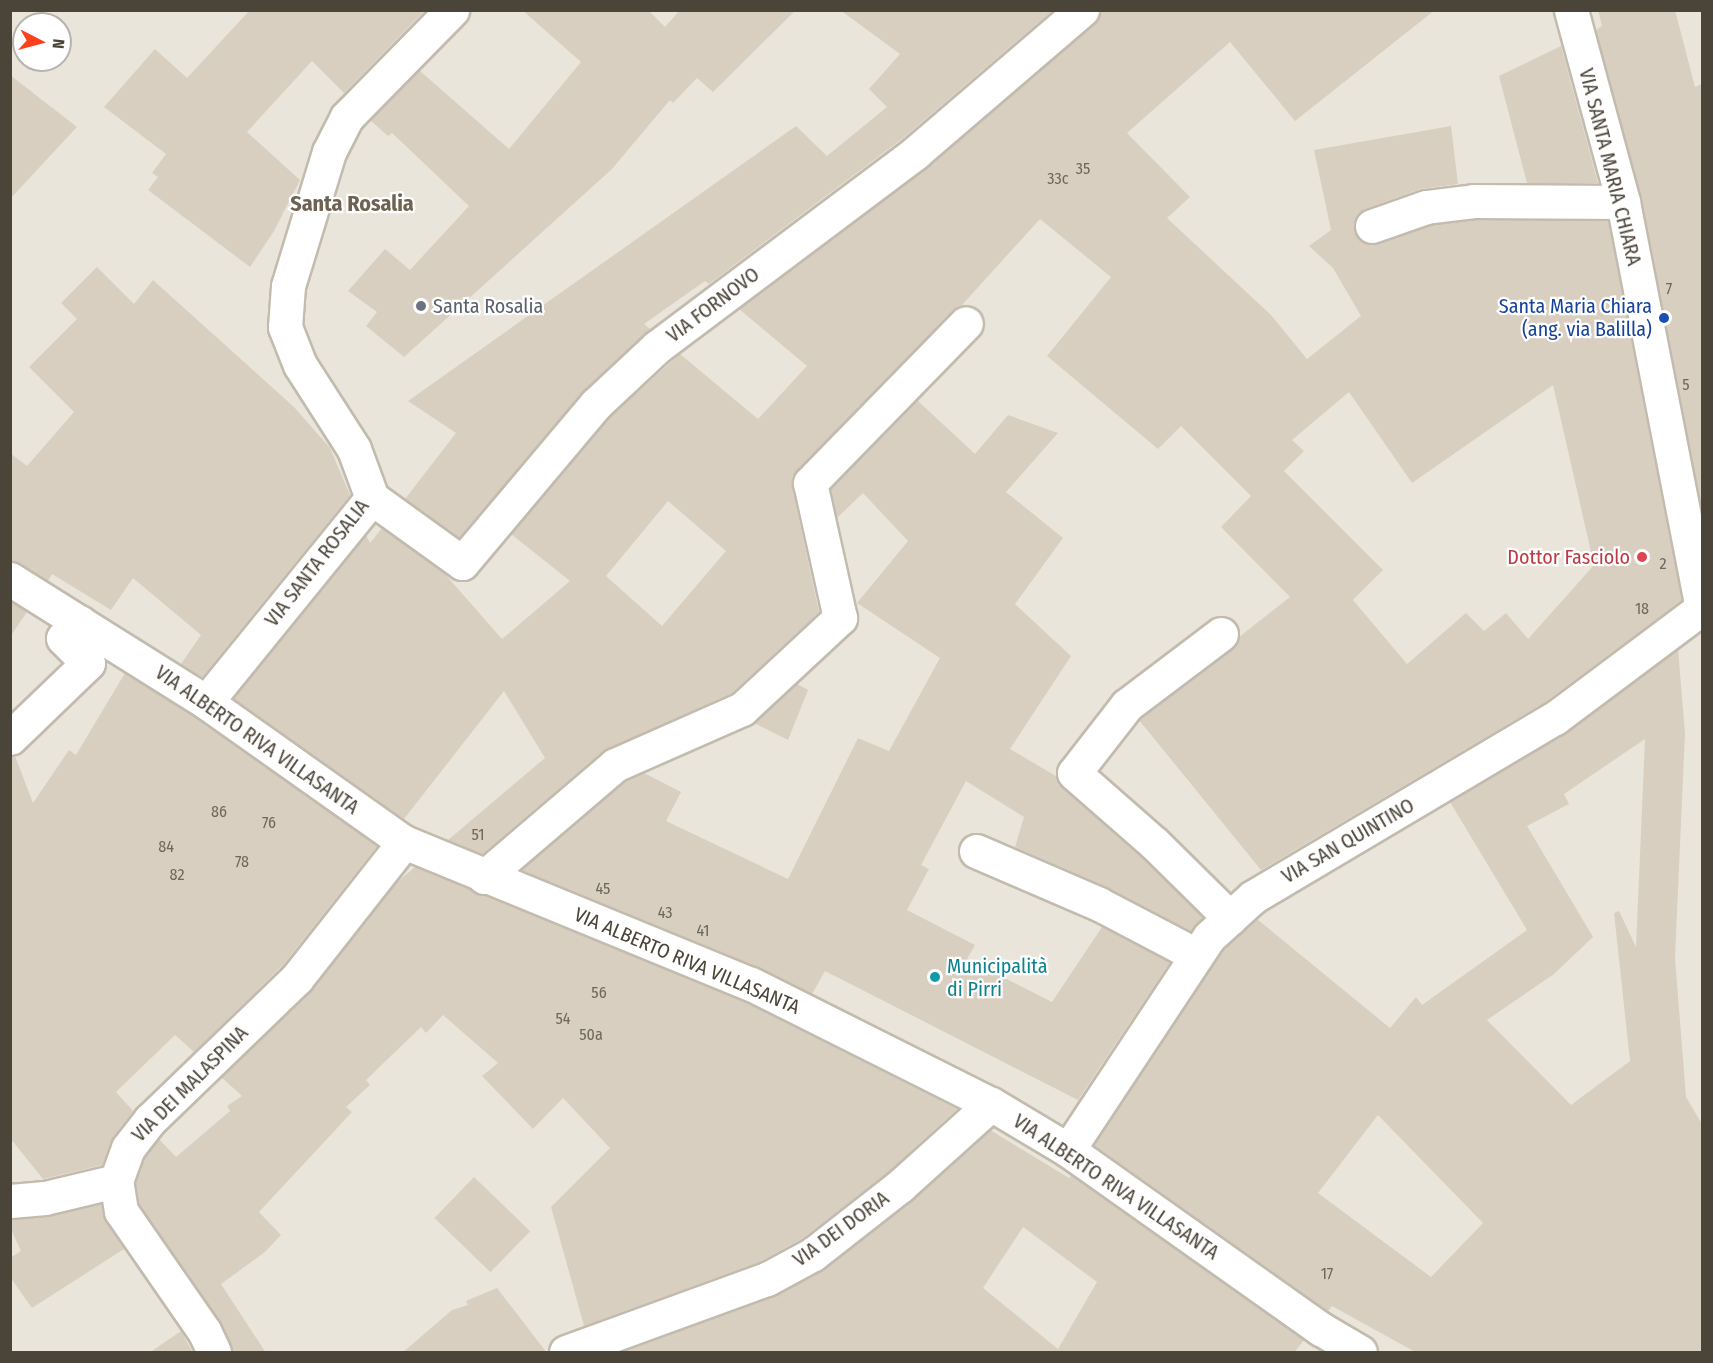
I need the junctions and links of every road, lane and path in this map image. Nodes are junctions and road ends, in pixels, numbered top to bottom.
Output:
1 (452, 10) edge
2 (1082, 10) edge
3 (1570, 10) edge
4 (1623, 202) junction
5 (1372, 226) dead end
6 (966, 323) dead end
7 (372, 498) junction
8 (10, 579) edge
9 (1702, 608) edge
10 (81, 622) junction
11 (1221, 634) dead end
12 (206, 702) junction
13 (10, 738) edge
14 (404, 842) junction
15 (976, 851) dead end
16 (484, 877) junction
17 (1230, 918) junction
18 (1196, 955) junction
19 (991, 1104) junction
20 (1068, 1150) junction
21 (116, 1181) junction
22 (10, 1201) edge
23 (214, 1353) edge
24 (566, 1353) edge
25 (1360, 1353) edge

1 - 7 street, VIA SANTA ROSALIA
2 - 7 street, VIA FORNOVO
3 - 4 street, VIA SANTA MARIA CHIARA
4 - 5 street
4 - 9 street, VIA SANTA MARIA CHIARA
6 - 16 street
7 - 12 street, VIA SANTA ROSALIA
8 - 10 street, VIA ALBERTO RIVA VILLASANTA
9 - 17 street, VIA SAN QUINTINO
10 - 12 street, VIA ALBERTO RIVA VILLASANTA
10 - 13 street
11 - 17 street
12 - 14 street, VIA ALBERTO RIVA VILLASANTA
14 - 16 street, VIA ALBERTO RIVA VILLASANTA
14 - 21 street, VIA DEI MALASPINA
15 - 18 street
16 - 19 street, VIA ALBERTO RIVA VILLASANTA
17 - 18 street, VIA SAN QUINTINO
18 - 20 street, VIA SAN QUINTINO
19 - 20 street, VIA ALBERTO RIVA VILLASANTA
19 - 24 street, VIA DEI DORIA
20 - 25 street, VIA ALBERTO RIVA VILLASANTA
21 - 22 street
21 - 23 street, VIA DEI MALASPINA

